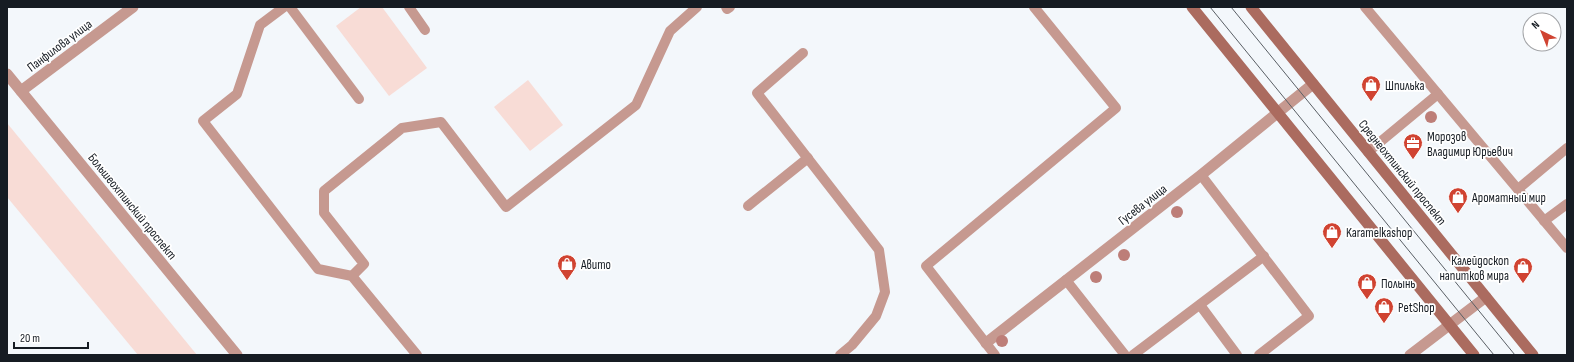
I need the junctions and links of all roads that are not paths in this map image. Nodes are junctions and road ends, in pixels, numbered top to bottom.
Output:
1 (133, 7) edge
2 (284, 7) edge
3 (290, 7) edge
4 (409, 7) edge
5 (697, 7) edge
6 (726, 7) edge
7 (730, 7) edge
8 (1034, 7) edge
9 (1192, 7) edge
10 (1250, 7) edge
11 (1365, 7) edge
12 (425, 30) dead end
13 (803, 54) dead end
14 (7, 74) edge
15 (1313, 84) junction
16 (21, 91) junction
17 (1438, 94) junction
18 (359, 99) dead end
19 (1278, 112) junction
20 (1567, 148) edge
21 (1368, 152) junction
22 (808, 158) junction
23 (1201, 175) junction
24 (1518, 189) junction
25 (1567, 204) edge
26 (748, 206) dead end
27 (1544, 221) junction
28 (1567, 248) edge
29 (1264, 256) junction
30 (352, 276) junction
31 (1066, 280) junction
32 (1486, 297) junction
33 (1200, 305) junction
34 (1450, 325) junction
35 (986, 343) junction
36 (237, 355) edge
37 (417, 355) edge
38 (840, 355) edge
39 (995, 355) edge
40 (1125, 355) edge
41 (1133, 355) edge
42 (1237, 355) edge
43 (1259, 355) edge
44 (1410, 355) edge
45 (1474, 355) edge
46 (1533, 355) edge

1 - 16 street, Панфилова улица
2 - 30 lane
3 - 18 lane
4 - 12 lane
5 - 30 lane
6 - 7 lane
8 - 35 lane
9 - 19 main road
10 - 15 main road, Среднеохтинский проспект
11 - 17 lane
13 - 22 lane
14 - 16 street, Большеохтинский проспект
15 - 19 street, Гусева улица
15 - 21 main road, Среднеохтинский проспект
16 - 36 street, Большеохтинский проспект
17 - 21 lane
17 - 24 lane
19 - 23 street, Гусева улица
19 - 34 main road
20 - 24 lane
21 - 32 main road, Среднеохтинский проспект
22 - 26 lane
22 - 38 lane
23 - 29 lane
23 - 31 street, Гусева улица
24 - 27 lane
25 - 27 lane
27 - 28 lane
29 - 33 lane
29 - 43 lane
30 - 37 lane
31 - 35 street, Гусева улица
31 - 40 lane
32 - 34 street
32 - 46 main road, Среднеохтинский проспект
33 - 41 lane
33 - 42 lane
34 - 44 street
34 - 45 main road
35 - 39 lane

